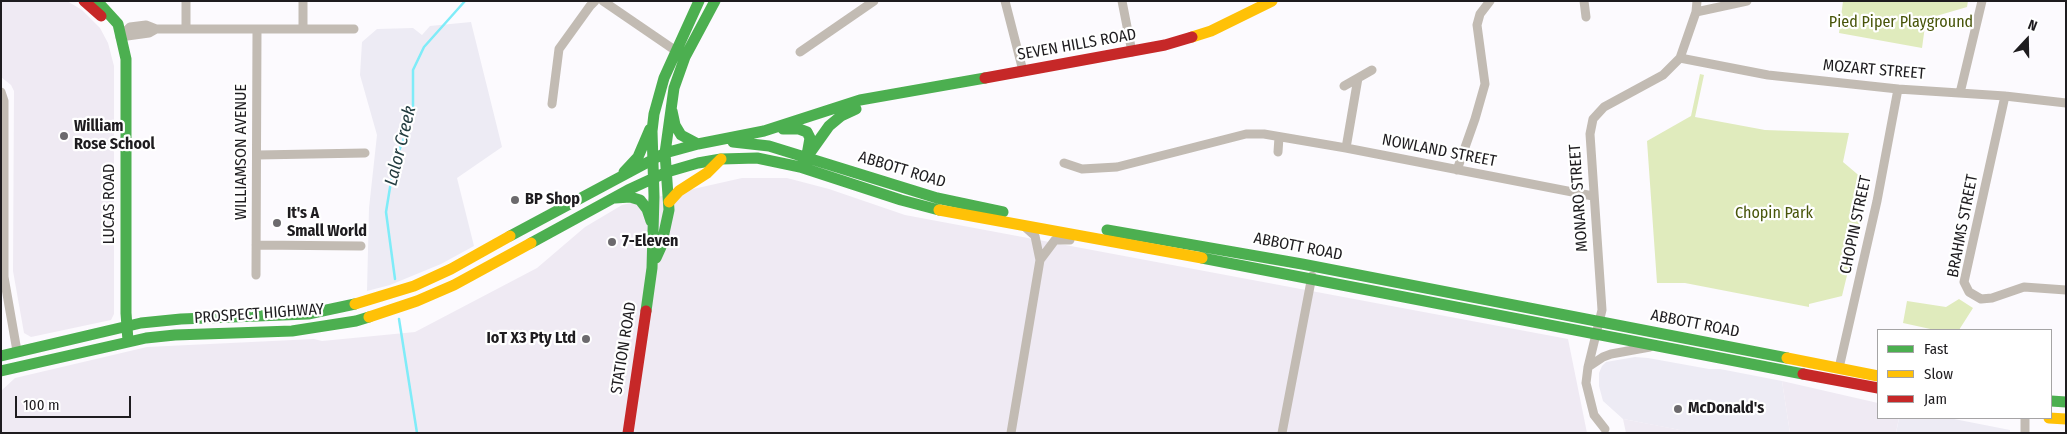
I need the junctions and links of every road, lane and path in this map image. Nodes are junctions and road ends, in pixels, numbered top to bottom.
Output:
1 (84, 1) edge
2 (97, 1) edge
3 (186, 1) edge
4 (303, 1) edge
5 (595, 1) edge
6 (603, 1) edge
7 (699, 1) edge
8 (715, 1) edge
9 (874, 1) edge
10 (1005, 1) edge
11 (1122, 1) edge
12 (1272, 1) edge
13 (1490, 1) edge
14 (1584, 1) edge
15 (1697, 1) edge
16 (1746, 1) edge
17 (1982, 1) edge
18 (1696, 12) junction
19 (1586, 16) dead end
20 (186, 29) junction
21 (303, 29) junction
22 (354, 29) dead end
23 (257, 30) junction
24 (120, 37) junction
25 (800, 52) dead end
26 (1132, 52) junction
27 (680, 54) junction
28 (1680, 58) junction
29 (1372, 70) dead end
30 (1023, 71) junction
31 (1358, 78) junction
32 (1344, 86) dead end
33 (1898, 89) junction
34 (1, 92) edge
35 (1960, 93) junction
36 (2005, 96) junction
37 (880, 98) junction
38 (2066, 103) edge
39 (552, 104) dead end
40 (671, 106) junction
41 (654, 114) junction
42 (764, 131) junction
43 (1280, 137) junction
44 (714, 141) junction
45 (698, 144) junction
46 (1346, 148) junction
47 (1278, 152) dead end
48 (365, 153) dead end
49 (665, 153) junction
50 (258, 155) junction
51 (807, 157) junction
52 (653, 159) junction
53 (721, 159) junction
54 (1064, 163) dead end
55 (800, 167) junction
56 (1457, 170) junction
57 (667, 172) junction
58 (620, 177) junction
59 (653, 178) junction
60 (1593, 196) junction
61 (615, 198) junction
62 (669, 202) junction
63 (1018, 225) junction
64 (3, 229) edge
65 (653, 229) junction
66 (1111, 241) junction
67 (256, 246) junction
68 (361, 246) dead end
69 (1040, 260) junction
70 (1313, 266) junction
71 (652, 268) junction
72 (256, 275) dead end
73 (1312, 278) junction
74 (2066, 290) edge
75 (127, 326) junction
76 (1599, 327) junction
77 (128, 342) junction
78 (1654, 345) junction
79 (17, 351) junction
80 (1, 356) edge
81 (1588, 367) junction
82 (1839, 368) junction
83 (1, 371) edge
84 (1877, 376) edge
85 (1877, 388) edge
86 (2052, 401) edge
87 (2066, 402) edge
88 (2052, 418) edge
89 (2025, 419) edge
90 (2066, 419) edge
91 (1604, 429) dead end
92 (628, 433) edge
93 (1011, 433) edge
94 (1282, 433) edge
95 (2025, 433) edge

1 - 24 main road, LUCAS ROAD
2 - 24 main road, LUCAS ROAD
3 - 20 street
4 - 21 street
5 - 39 street
6 - 27 street
7 - 27 main road
8 - 27 main road
9 - 25 street
10 - 30 street
11 - 26 street
12 - 26 main road, SEVEN HILLS ROAD
13 - 56 street
14 - 19 street
15 - 18 street, MONARO STREET
16 - 18 street
17 - 35 street
18 - 28 street, MONARO STREET
20 - 23 street
20 - 24 street
21 - 22 street
21 - 23 street
23 - 50 street, WILLIAMSON AVENUE
24 - 75 main road, LUCAS ROAD
26 - 30 main road, SEVEN HILLS ROAD
27 - 40 main road, STATION ROAD
27 - 41 main road
28 - 33 street, MOZART STREET
28 - 60 street, MONARO STREET
29 - 31 street
30 - 37 main road, SEVEN HILLS ROAD
31 - 32 street
31 - 46 street
33 - 35 street, MOZART STREET
33 - 82 street, CHOPIN STREET
34 - 64 street
35 - 36 street, MOZART STREET
36 - 38 street, MOZART STREET
36 - 74 street, BRAHMS STREET
37 - 42 main road, SEVEN HILLS ROAD
37 - 51 main road, SEVEN HILLS ROAD
40 - 45 main road
40 - 49 main road, STATION ROAD
41 - 52 main road, STATION ROAD
41 - 58 main road
42 - 44 main road, SEVEN HILLS ROAD
42 - 51 main road
43 - 46 street, NOWLAND STREET
43 - 47 street
43 - 54 street, NOWLAND STREET
44 - 45 main road, SEVEN HILLS ROAD
44 - 51 main road, ABBOTT ROAD
45 - 49 main road, SEVEN HILLS ROAD
46 - 56 street, NOWLAND STREET
48 - 50 street
49 - 52 main road, SEVEN HILLS ROAD
49 - 57 main road, STATION ROAD
50 - 67 street, WILLIAMSON AVENUE
51 - 55 main road, SEVEN HILLS ROAD
51 - 70 main road, ABBOTT ROAD
52 - 58 main road, PROSPECT HIGHWAY
52 - 59 main road, STATION ROAD
53 - 55 main road, ABBOTT ROAD
53 - 57 main road
53 - 62 main road
55 - 63 main road, ABBOTT ROAD
56 - 60 street, NOWLAND STREET
57 - 59 main road, PROSPECT HIGHWAY
57 - 62 main road, STATION ROAD
58 - 75 main road, PROSPECT HIGHWAY
59 - 61 main road, PROSPECT HIGHWAY
59 - 65 main road, STATION ROAD
60 - 76 street, MONARO STREET
61 - 65 main road
61 - 77 main road, PROSPECT HIGHWAY
62 - 71 main road, STATION ROAD
63 - 66 main road, ABBOTT ROAD
63 - 69 street
64 - 79 street
65 - 71 main road, STATION ROAD
66 - 69 street
66 - 73 main road, ABBOTT ROAD
67 - 68 street
67 - 72 street, WILLIAMSON AVENUE
69 - 93 street
70 - 73 street
70 - 76 main road, ABBOTT ROAD
71 - 92 main road, STATION ROAD
73 - 76 main road, ABBOTT ROAD
73 - 94 street
75 - 77 main road, LUCAS ROAD
75 - 79 main road, PROSPECT HIGHWAY
76 - 78 main road, ABBOTT ROAD
76 - 81 street, MONARO STREET
76 - 82 main road, ABBOTT ROAD
77 - 83 main road, PROSPECT HIGHWAY
78 - 81 street
78 - 85 main road, ABBOTT ROAD
79 - 80 main road, PROSPECT HIGHWAY
81 - 91 street, MONARO STREET
82 - 84 main road, ABBOTT ROAD
86 - 87 main road
88 - 90 main road
89 - 95 street

